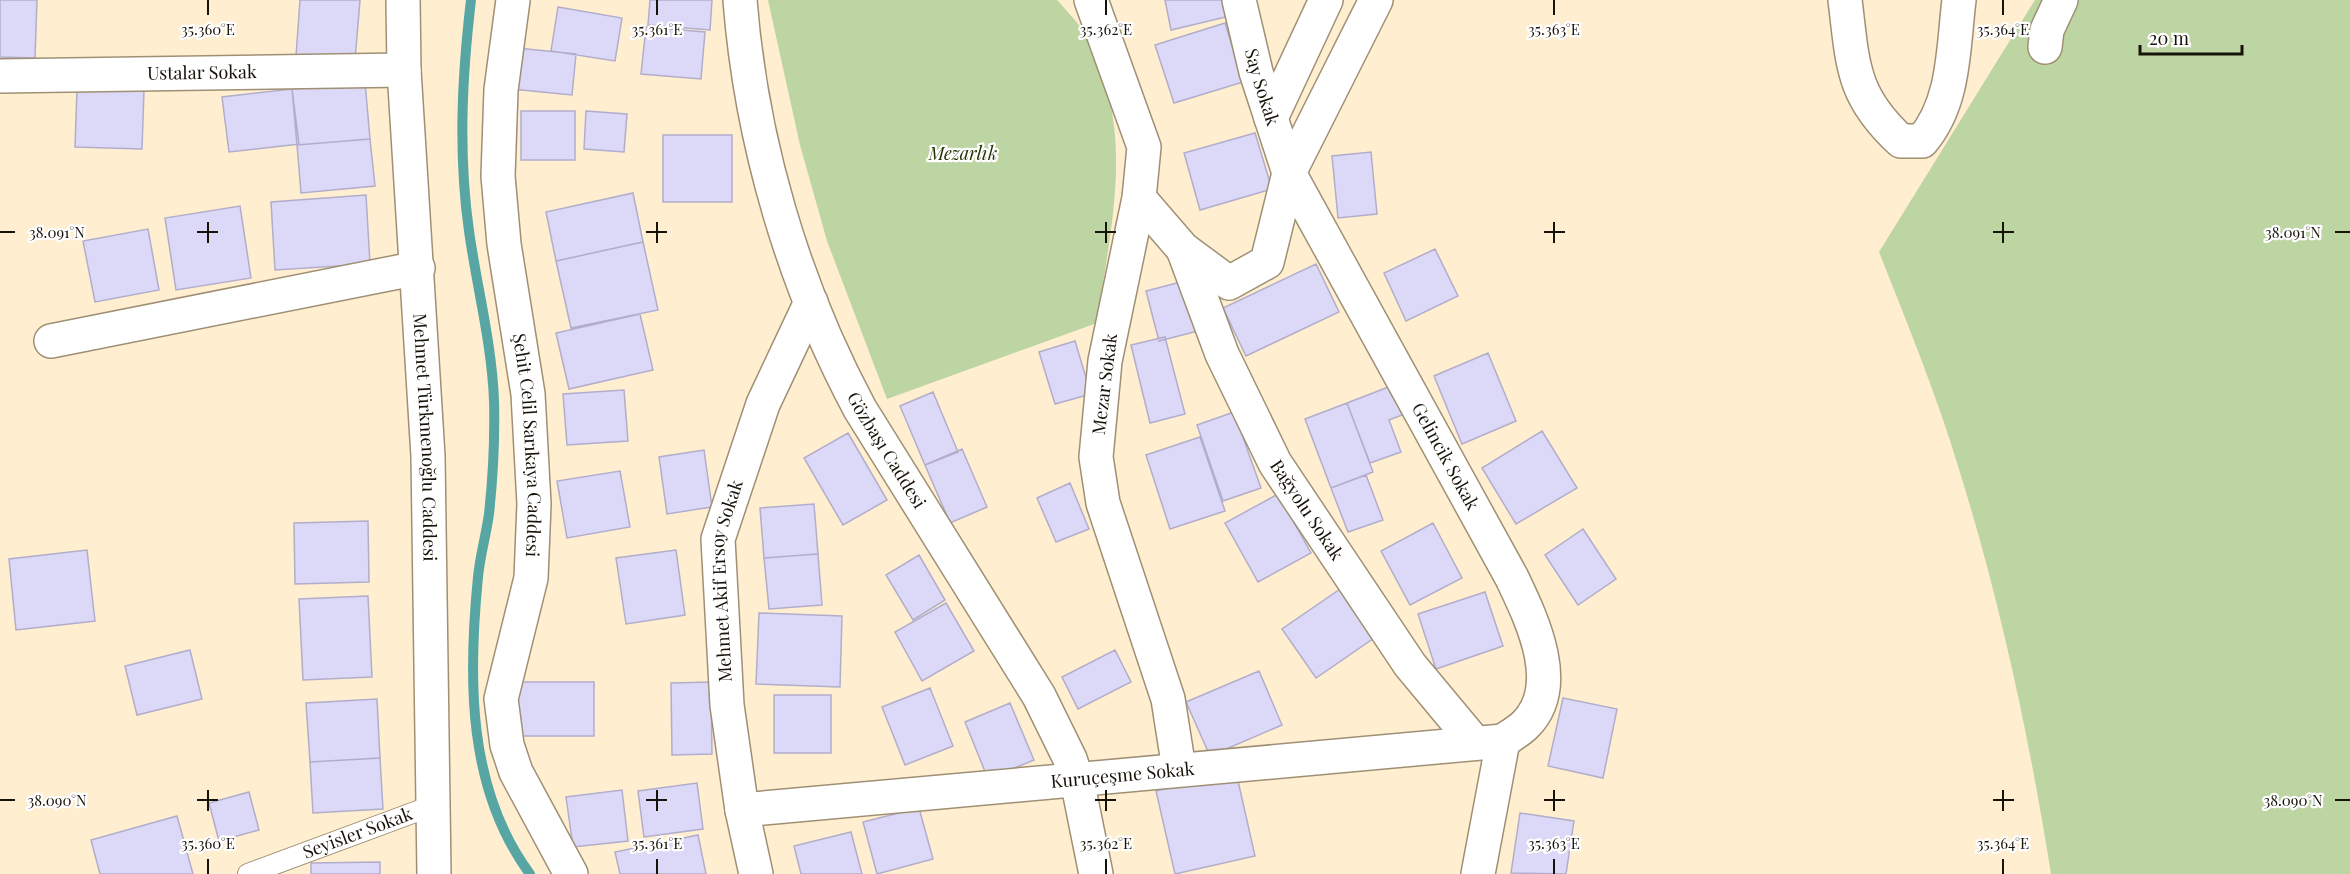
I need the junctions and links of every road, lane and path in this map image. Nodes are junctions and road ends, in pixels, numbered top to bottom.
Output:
1 (403, 0) edge
2 (513, 0) edge
3 (740, 0) edge
4 (1091, 0) edge
5 (1239, 0) edge
6 (1326, 0) edge
7 (1376, 0) edge
8 (1845, 0) edge
9 (1959, 0) edge
10 (2061, 0) edge
11 (2045, 47) dead end
12 (404, 70) junction
13 (0, 76) edge
14 (1271, 118) junction
15 (1289, 173) junction
16 (1139, 198) junction
17 (1183, 249) junction
18 (418, 268) junction
19 (811, 302) junction
20 (51, 341) dead end
21 (1489, 742) junction
22 (1179, 769) junction
23 (1077, 780) junction
24 (434, 805) junction
25 (742, 810) junction
26 (248, 874) edge
27 (434, 874) edge
28 (571, 874) edge
29 (756, 874) edge
30 (1096, 874) edge
31 (1478, 874) edge

1 - 12 street, Mehmet Türkmenoğlu Caddesi
2 - 28 street, Şehit Celil Sarıkaya Caddesi
3 - 19 street, Gözbaşı Caddesi
4 - 16 street, Mezar Sokak
5 - 14 street, Say Sokak
6 - 14 street
7 - 15 street
8 - 9 street
10 - 11 street
12 - 13 street, Ustalar Sokak
12 - 18 street, Mehmet Türkmenoğlu Caddesi
14 - 15 street, Say Sokak
15 - 17 street
15 - 21 street, Gelincik Sokak
16 - 17 street
16 - 22 street, Mezar Sokak
17 - 21 street, Bağyolu Sokak
18 - 20 street
18 - 24 street, Mehmet Türkmenoğlu Caddesi
19 - 23 street, Gözbaşı Caddesi
19 - 25 street, Mehmet Akif Ersoy Sokak
21 - 22 street, Kuruçeşme Sokak
21 - 31 street
22 - 23 street, Kuruçeşme Sokak
23 - 25 street, Kuruçeşme Sokak
23 - 30 street, Gözbaşı Caddesi
24 - 26 lane, Seyisler Sokak
24 - 27 street, Mehmet Türkmenoğlu Caddesi
25 - 29 street, Mehmet Akif Ersoy Sokak

